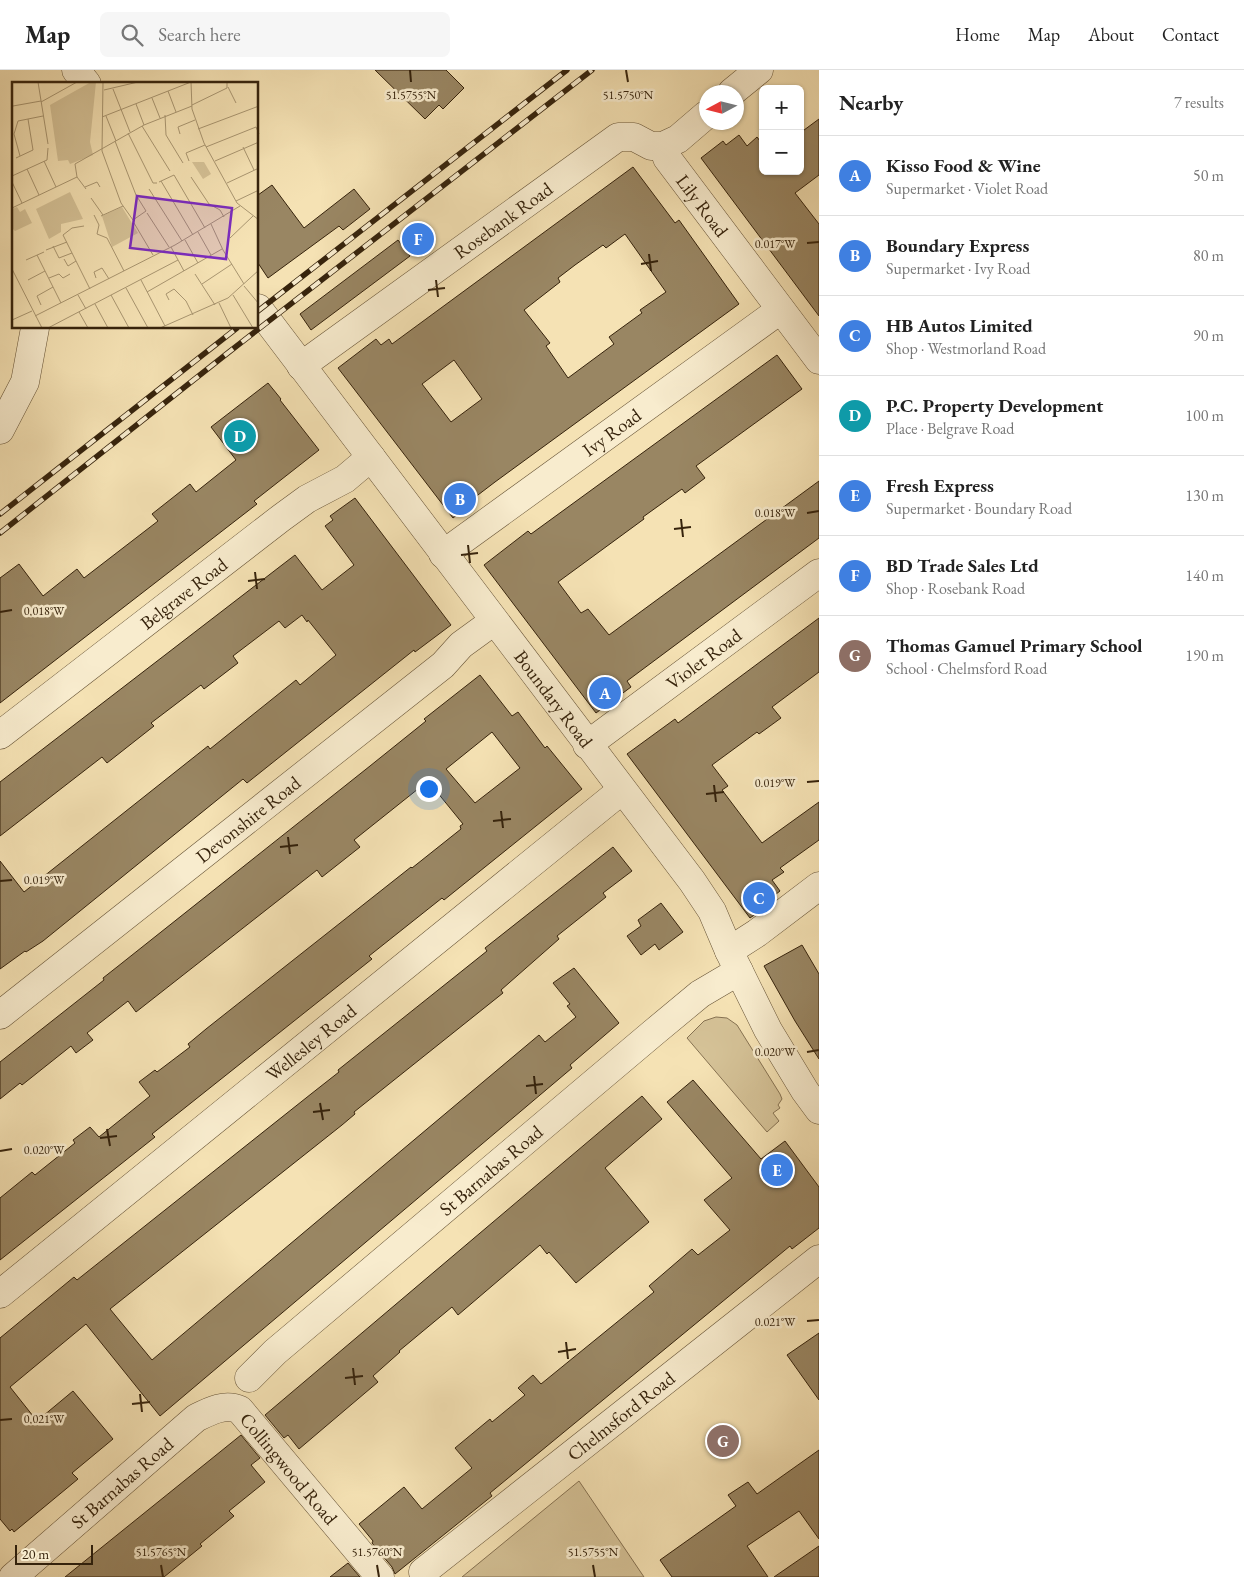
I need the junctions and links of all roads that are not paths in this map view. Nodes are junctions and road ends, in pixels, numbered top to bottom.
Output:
1 (76, 70) edge
2 (759, 70) edge
3 (85, 82) edge
4 (741, 85) edge
5 (699, 121) edge
6 (663, 146) junction
7 (259, 309) edge
8 (780, 310) junction
9 (35, 329) edge
10 (819, 360) edge
11 (302, 366) junction
12 (0, 430) edge
13 (371, 456) junction
14 (443, 554) junction
15 (819, 573) edge
16 (494, 621) junction
17 (0, 735) edge
18 (588, 745) junction
19 (622, 790) junction
20 (819, 886) edge
21 (734, 961) junction
22 (0, 1015) edge
23 (819, 1110) edge
24 (819, 1259) edge
25 (0, 1294) edge
26 (249, 1378) dead end
27 (235, 1408) joint
28 (423, 1572) dead end
29 (15, 1576) edge
30 (380, 1577) edge

1 - 3 street
2 - 4 street
5 - 6 street
6 - 8 street, Lily Road
6 - 11 street, Rosebank Road
7 - 11 street, Boundary Road
8 - 10 street, Lily Road
8 - 14 street, Ivy Road
9 - 12 street
11 - 13 street, Boundary Road
13 - 14 street, Boundary Road
13 - 17 street, Belgrave Road
14 - 16 street, Boundary Road
15 - 18 street, Violet Road
16 - 18 street, Boundary Road
16 - 22 street, Devonshire Road
18 - 19 street, Boundary Road
19 - 21 street, Boundary Road
19 - 25 street, Wellesley Road
20 - 21 street, St Barnabas Road
21 - 23 street, Boundary Road
21 - 26 street, St Barnabas Road
24 - 28 street, Chelmsford Road
27 - 29 street, St Barnabas Road
27 - 30 street, Collingwood Road

